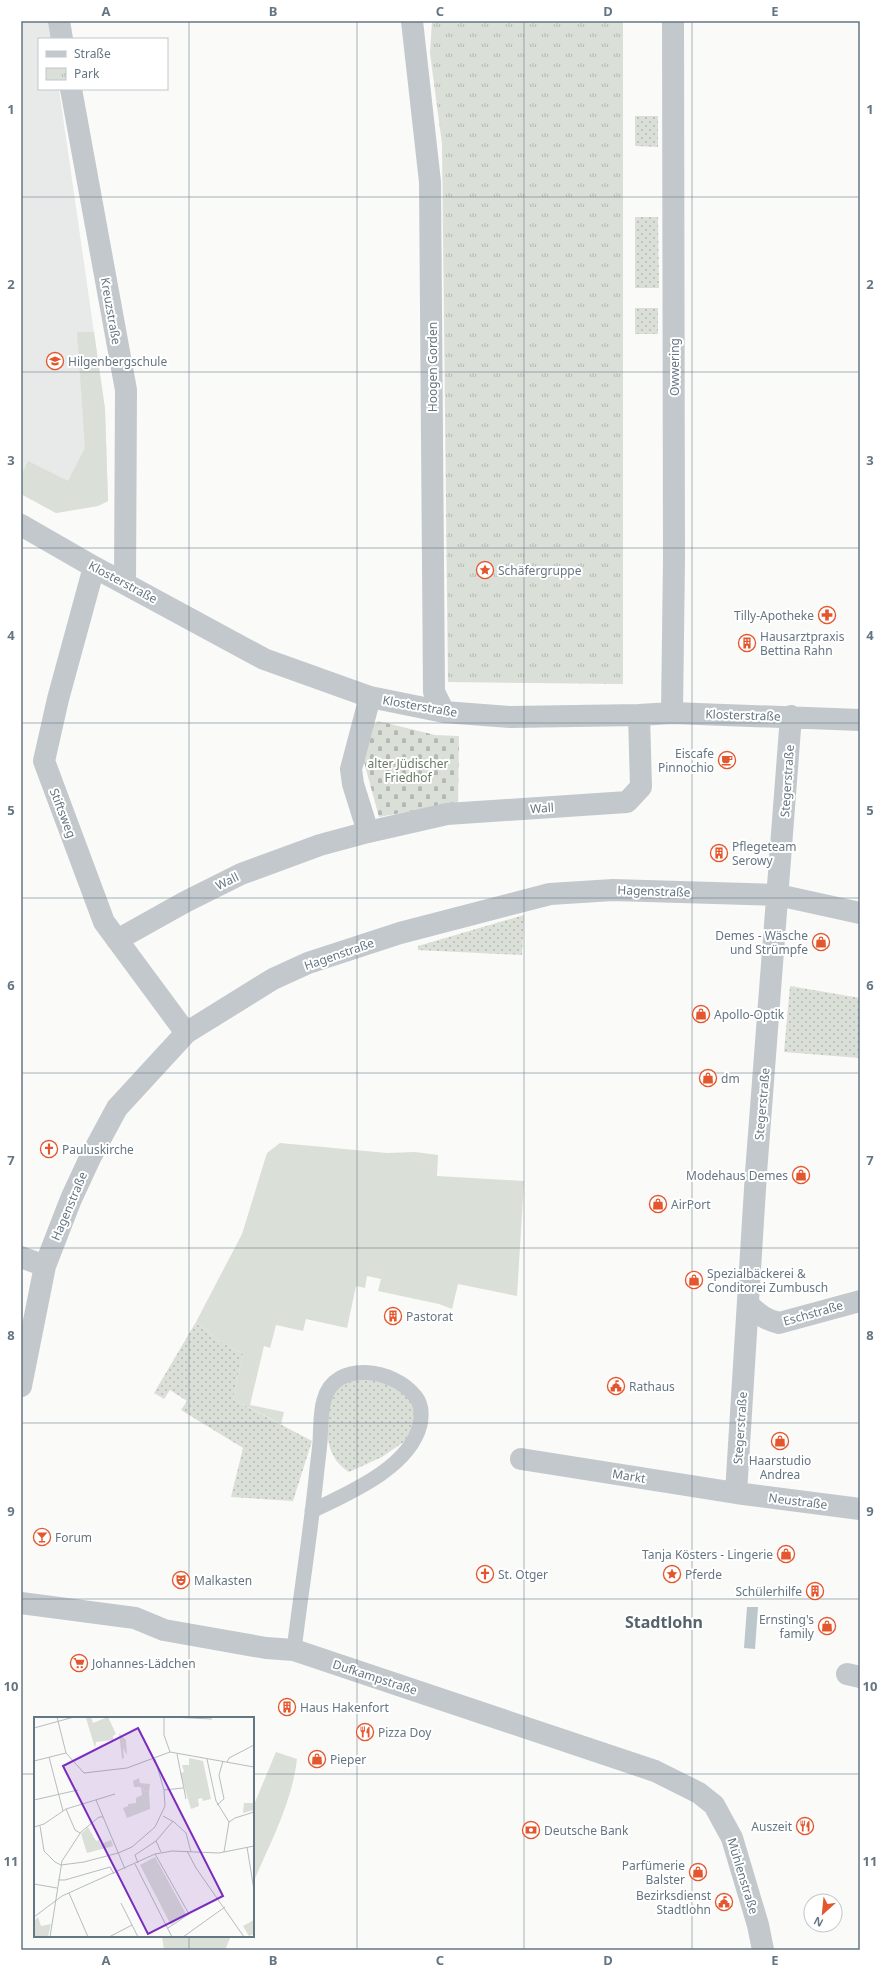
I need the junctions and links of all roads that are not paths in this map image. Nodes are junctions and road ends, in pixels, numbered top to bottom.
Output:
1 (59, 21) edge
2 (412, 21) edge
3 (673, 21) edge
4 (62, 38) edge
5 (71, 90) edge
6 (21, 525) edge
7 (94, 567) junction
8 (125, 583) junction
9 (370, 697) junction
10 (444, 712) junction
11 (672, 713) junction
12 (639, 715) junction
13 (791, 716) junction
14 (860, 720) edge
15 (368, 832) junction
16 (778, 895) junction
17 (860, 913) edge
18 (116, 940) junction
19 (186, 1033) junction
20 (21, 1257) edge
21 (45, 1266) junction
22 (860, 1301) edge
23 (749, 1305) junction
24 (21, 1386) edge
25 (522, 1459) dead end
26 (736, 1493) junction
27 (860, 1509) edge
28 (312, 1511) junction
29 (21, 1603) edge
30 (294, 1650) junction
31 (714, 1805) joint
32 (763, 1950) edge

1 - 4 street
2 - 10 street, Hoogen Gorden
3 - 11 street, Owwering
5 - 8 street, Kreuzstraße
6 - 7 street, Klosterstraße
7 - 8 street, Klosterstraße
7 - 18 street, Stiftsweg
8 - 9 street, Klosterstraße
9 - 10 street, Klosterstraße
9 - 15 street
10 - 12 street, Klosterstraße
11 - 12 street, Klosterstraße
11 - 13 street, Klosterstraße
12 - 15 street, Wall
13 - 14 street, Klosterstraße
13 - 16 street, Stegerstraße
15 - 18 street, Wall
16 - 17 street, Hagenstraße
16 - 19 street, Hagenstraße
16 - 23 street, Stegerstraße
18 - 19 street, Stiftsweg
19 - 21 street, Hagenstraße
20 - 21 street
21 - 24 street, Hagenstraße
22 - 23 street, Eschstraße
23 - 26 street, Stegerstraße
25 - 26 street, Markt
26 - 27 street, Neustraße
28 - 28 lane
28 - 30 lane
29 - 30 street, Dufkampstraße
30 - 31 street, Dufkampstraße
31 - 32 street, Mühlenstraße

